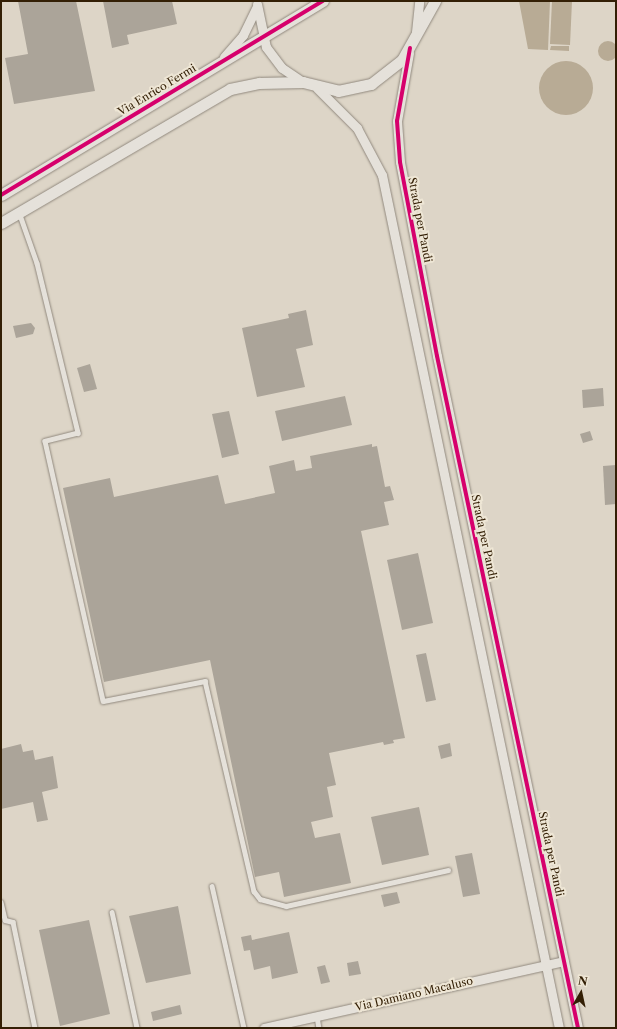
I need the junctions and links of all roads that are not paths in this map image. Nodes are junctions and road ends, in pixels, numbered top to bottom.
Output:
1 (323, 1) edge
2 (419, 1) edge
3 (435, 1) edge
4 (258, 2) edge
5 (416, 33) junction
6 (262, 38) junction
7 (410, 48) junction
8 (214, 66) junction
9 (303, 82) junction
10 (317, 88) junction
11 (1, 195) edge
12 (19, 212) junction
13 (1, 223) edge
14 (448, 870) dead end
15 (212, 886) dead end
16 (1, 902) edge
17 (112, 912) dead end
18 (564, 960) junction
19 (545, 965) junction
20 (317, 1016) junction
21 (35, 1028) edge
22 (137, 1028) edge
23 (244, 1028) edge
24 (264, 1028) edge
25 (319, 1028) edge
26 (559, 1028) edge
27 (578, 1028) edge

1 - 6 street, Via Enrico Fermi
2 - 5 street
3 - 5 street
4 - 6 street
4 - 8 street
5 - 7 street
6 - 8 street, Via Enrico Fermi
6 - 9 street
7 - 10 street
7 - 18 street, Strada per Pandi
8 - 11 street, Via Enrico Fermi
9 - 10 street
9 - 12 street
10 - 19 street
12 - 13 street
12 - 14 lane
15 - 23 lane
16 - 21 lane
17 - 22 lane
18 - 19 street, Via Damiano Macaluso
18 - 27 street, Strada per Pandi
19 - 20 street, Via Damiano Macaluso
19 - 26 street
20 - 24 street, Via Damiano Macaluso
20 - 25 lane

